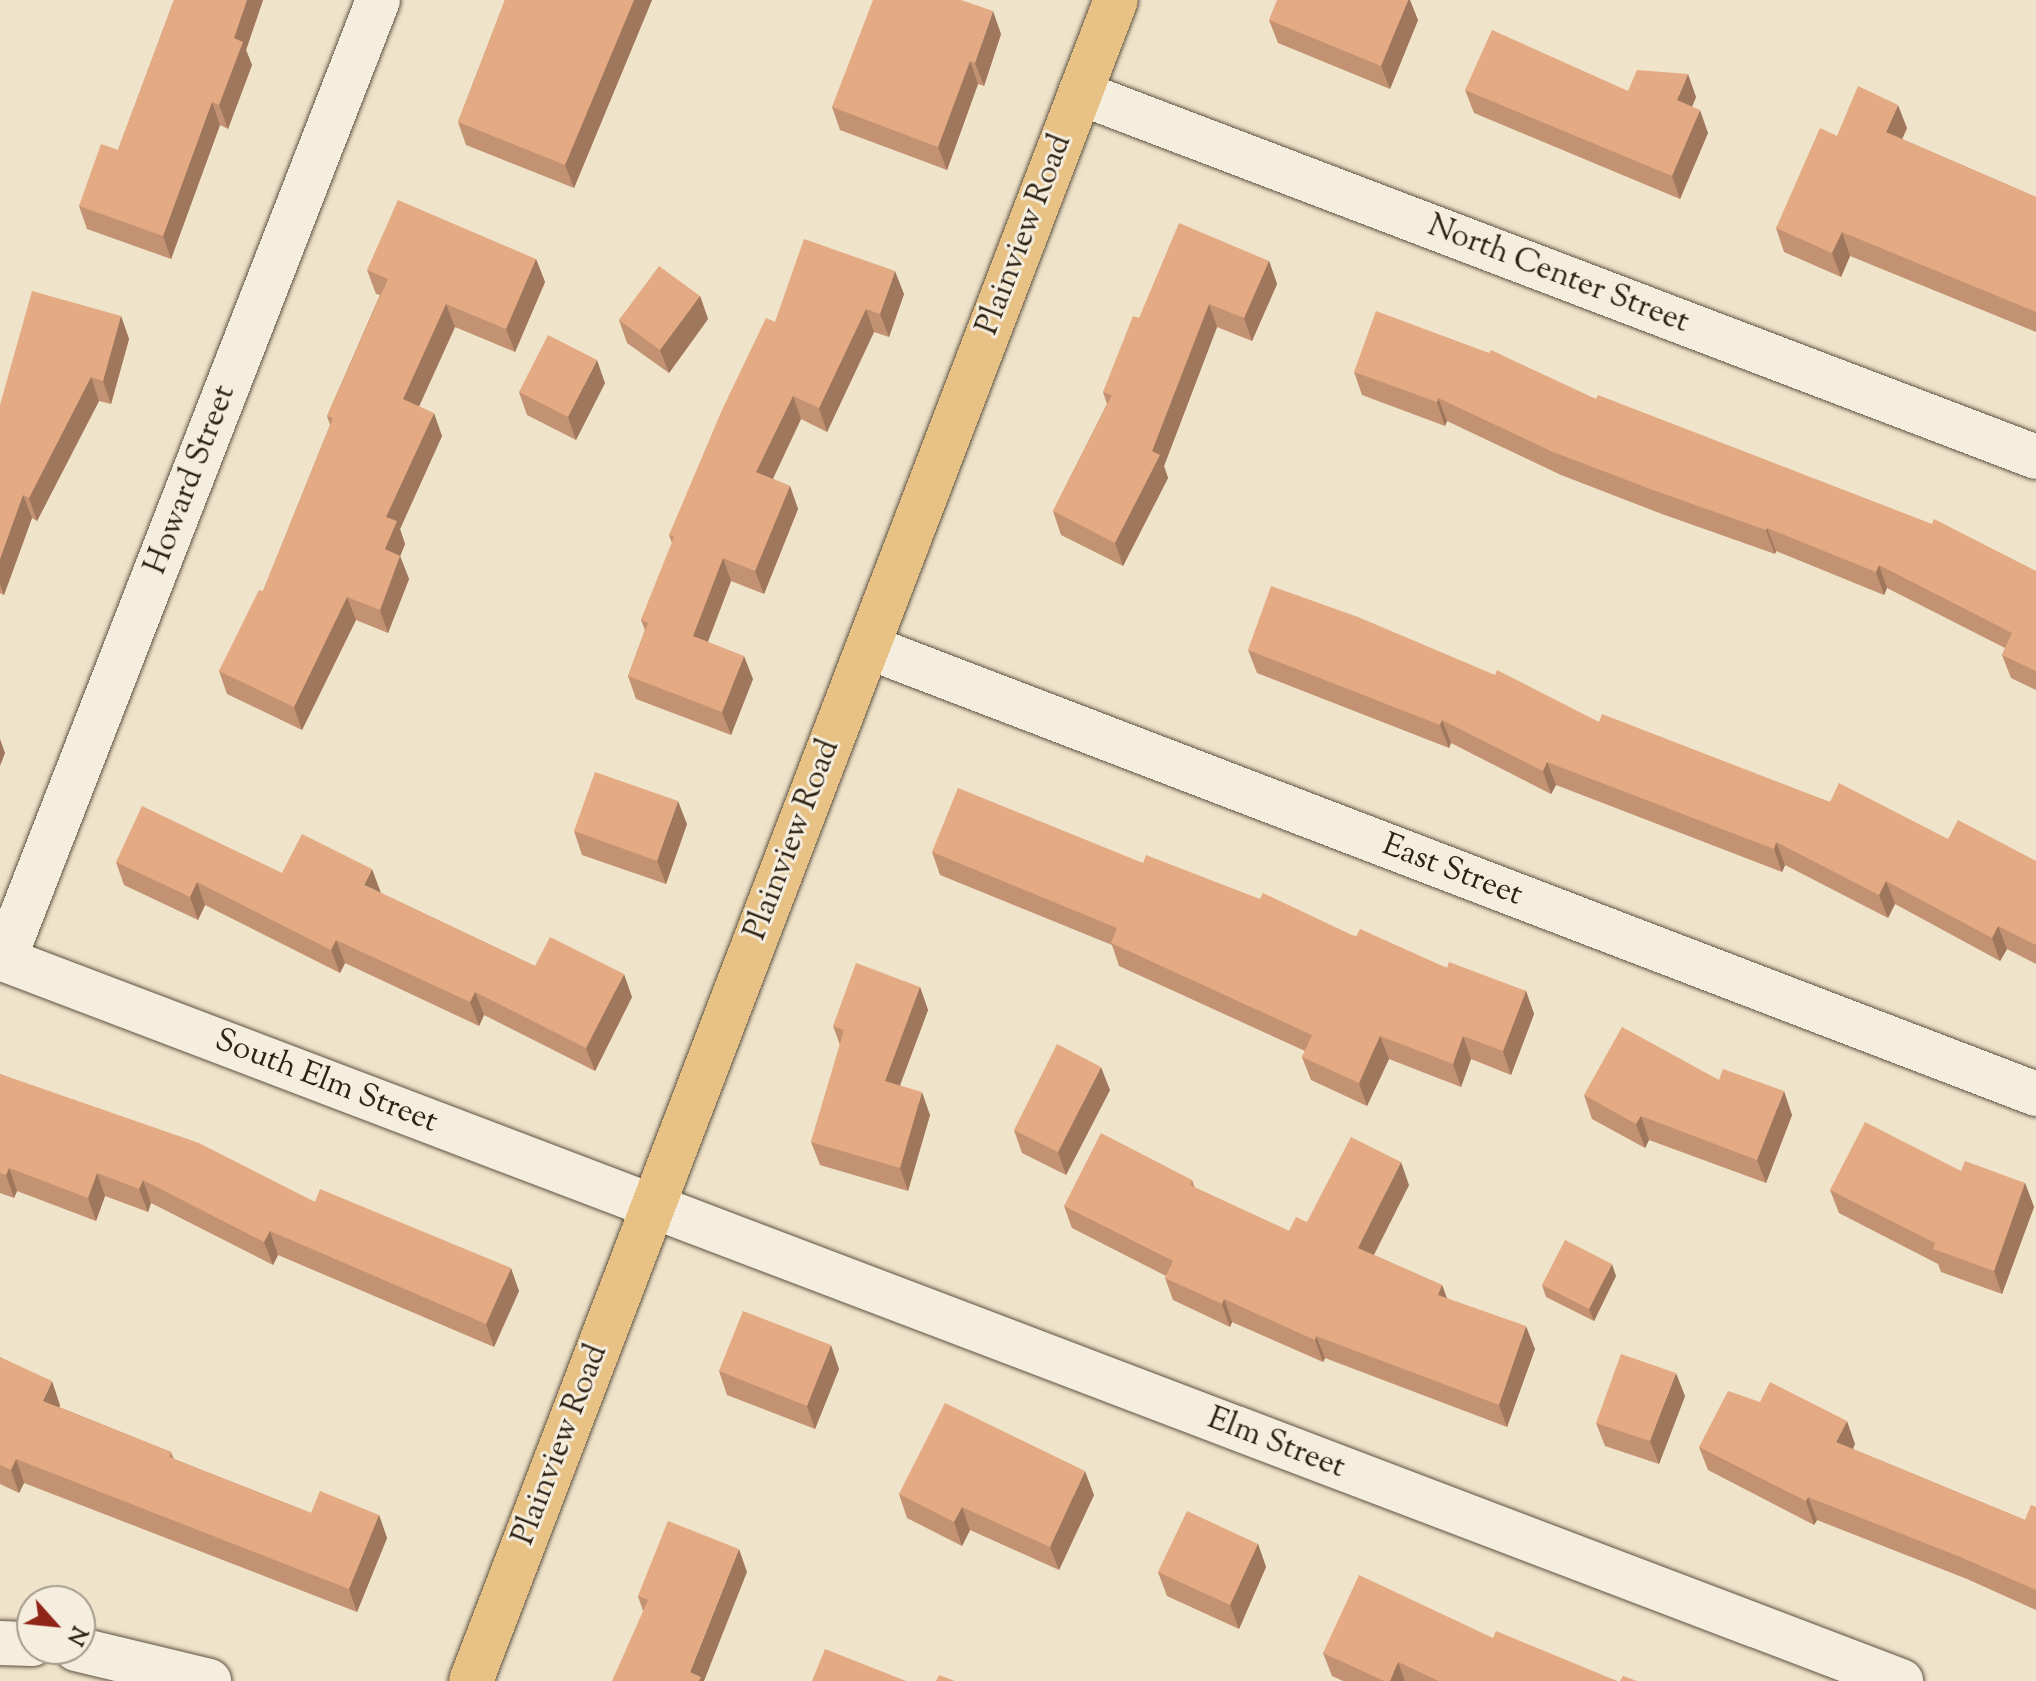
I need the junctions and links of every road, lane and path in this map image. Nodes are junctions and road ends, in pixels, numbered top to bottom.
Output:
1 (378, 0) edge
2 (1116, 0) edge
3 (1080, 93) junction
4 (2036, 457) edge
5 (868, 647) junction
6 (2, 959) edge
7 (2036, 1094) edge
8 (651, 1207) junction
9 (96, 1654) edge
10 (209, 1681) edge
11 (471, 1681) edge
12 (1901, 1681) edge

1 - 6 street, Howard Street
2 - 3 main road, Plainview Road
3 - 4 street, North Center Street
3 - 5 main road, Plainview Road
5 - 7 street, East Street
5 - 8 main road, Plainview Road
6 - 8 street, South Elm Street
8 - 11 main road, Plainview Road
8 - 12 street, Elm Street
9 - 10 street

